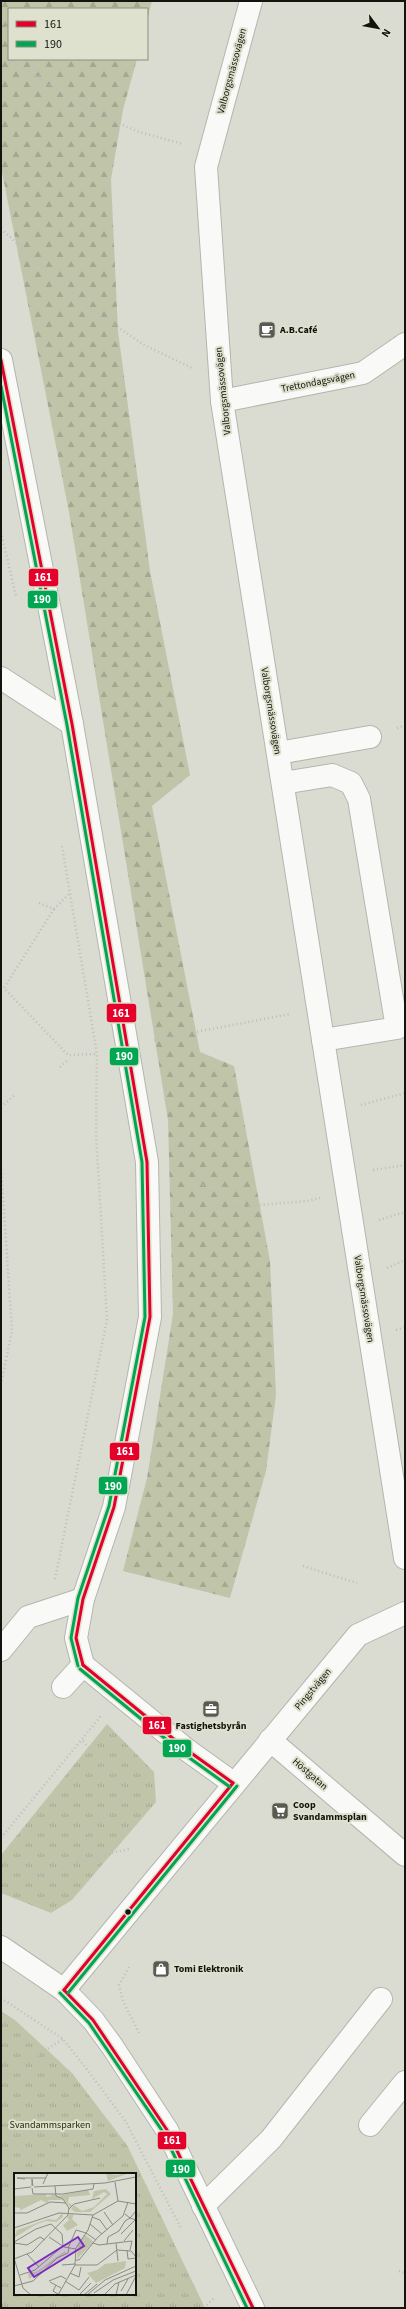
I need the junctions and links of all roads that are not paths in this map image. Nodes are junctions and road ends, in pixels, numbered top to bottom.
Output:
1 (251, 1) edge
2 (405, 344) edge
3 (1, 360) edge
4 (222, 401) junction
5 (1, 678) edge
6 (72, 724) junction
7 (370, 737) dead end
8 (278, 753) junction
9 (283, 783) junction
10 (401, 1027) edge
11 (323, 1040) junction
12 (405, 1558) edge
13 (83, 1599) junction
14 (405, 1613) edge
15 (1, 1650) edge
16 (83, 1665) junction
17 (63, 1687) dead end
18 (270, 1740) junction
19 (233, 1783) junction
20 (405, 1855) edge
21 (1, 1947) edge
22 (64, 1990) junction
23 (381, 1999) dead end
24 (405, 2082) edge
25 (370, 2125) dead end
26 (203, 2206) junction
27 (252, 2308) edge

1 - 4 street, Valborgsmässovägen
2 - 4 street, Trettondagsvägen
3 - 6 street
4 - 8 street, Valborgsmässovägen
5 - 6 street
6 - 13 street
7 - 8 street
8 - 9 street, Valborgsmässovägen
9 - 10 street
9 - 11 street, Valborgsmässovägen
10 - 11 street
11 - 12 street, Valborgsmässovägen
13 - 15 street
13 - 16 street
14 - 18 street, Pingstvägen
16 - 17 street
16 - 19 street
18 - 19 street, Pingstvägen
18 - 20 street, Höstgatan
19 - 22 street, Pingstvägen
21 - 22 street
22 - 26 street
23 - 26 street
24 - 25 street
26 - 27 street

